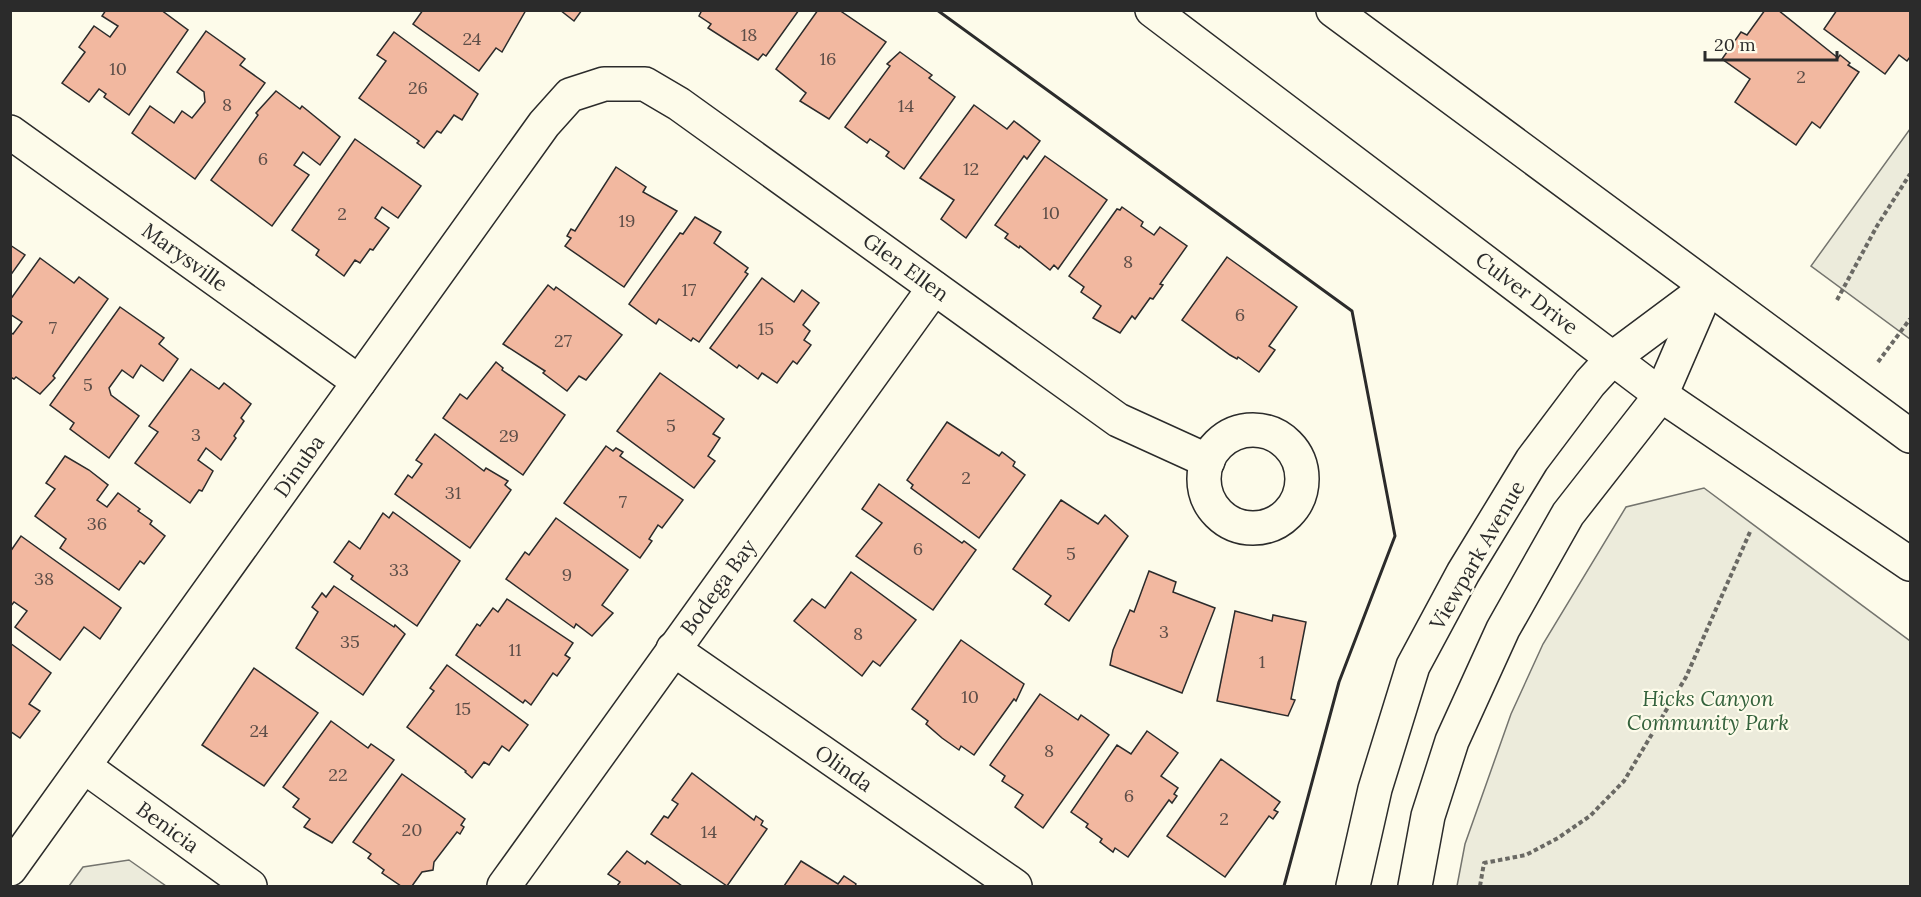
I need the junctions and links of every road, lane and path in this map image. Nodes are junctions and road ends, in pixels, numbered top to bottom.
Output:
1 (1152, 10) edge
2 (1333, 10) edge
3 (604, 84) joint
4 (10, 132) edge
5 (1911, 174) edge
6 (934, 288) junction
7 (1707, 288) junction
8 (1837, 300) dead end
9 (1911, 319) edge
10 (1614, 358) junction
11 (359, 382) junction
12 (1854, 394) junction
13 (1661, 395) junction
14 (1911, 436) edge
15 (1208, 461) dead end
16 (1750, 532) dead end
17 (1911, 564) edge
18 (673, 649) junction
19 (85, 766) junction
20 (10, 869) edge
21 (250, 886) edge
22 (504, 886) edge
23 (1015, 886) edge
24 (1353, 886) edge
25 (1415, 886) edge
26 (1480, 886) edge

1 - 10 street, Culver Drive
2 - 7 street
3 - 6 street, Glen Ellen
3 - 11 street, Dinuba
4 - 11 street, Marysville
5 - 8 path
6 - 15 street, Glen Ellen
6 - 18 street, Bodega Bay
7 - 10 street, Viewpark Avenue
7 - 12 street
7 - 13 street
9 - 12 path
10 - 13 street, Culver Drive
10 - 24 street, Viewpark Avenue
11 - 19 street, Dinuba
12 - 14 street
13 - 17 street, Culver Drive
13 - 25 street
16 - 26 path
18 - 22 street, Bodega Bay
18 - 23 street, Olinda
19 - 20 street, Dinuba
19 - 21 street, Benicia

